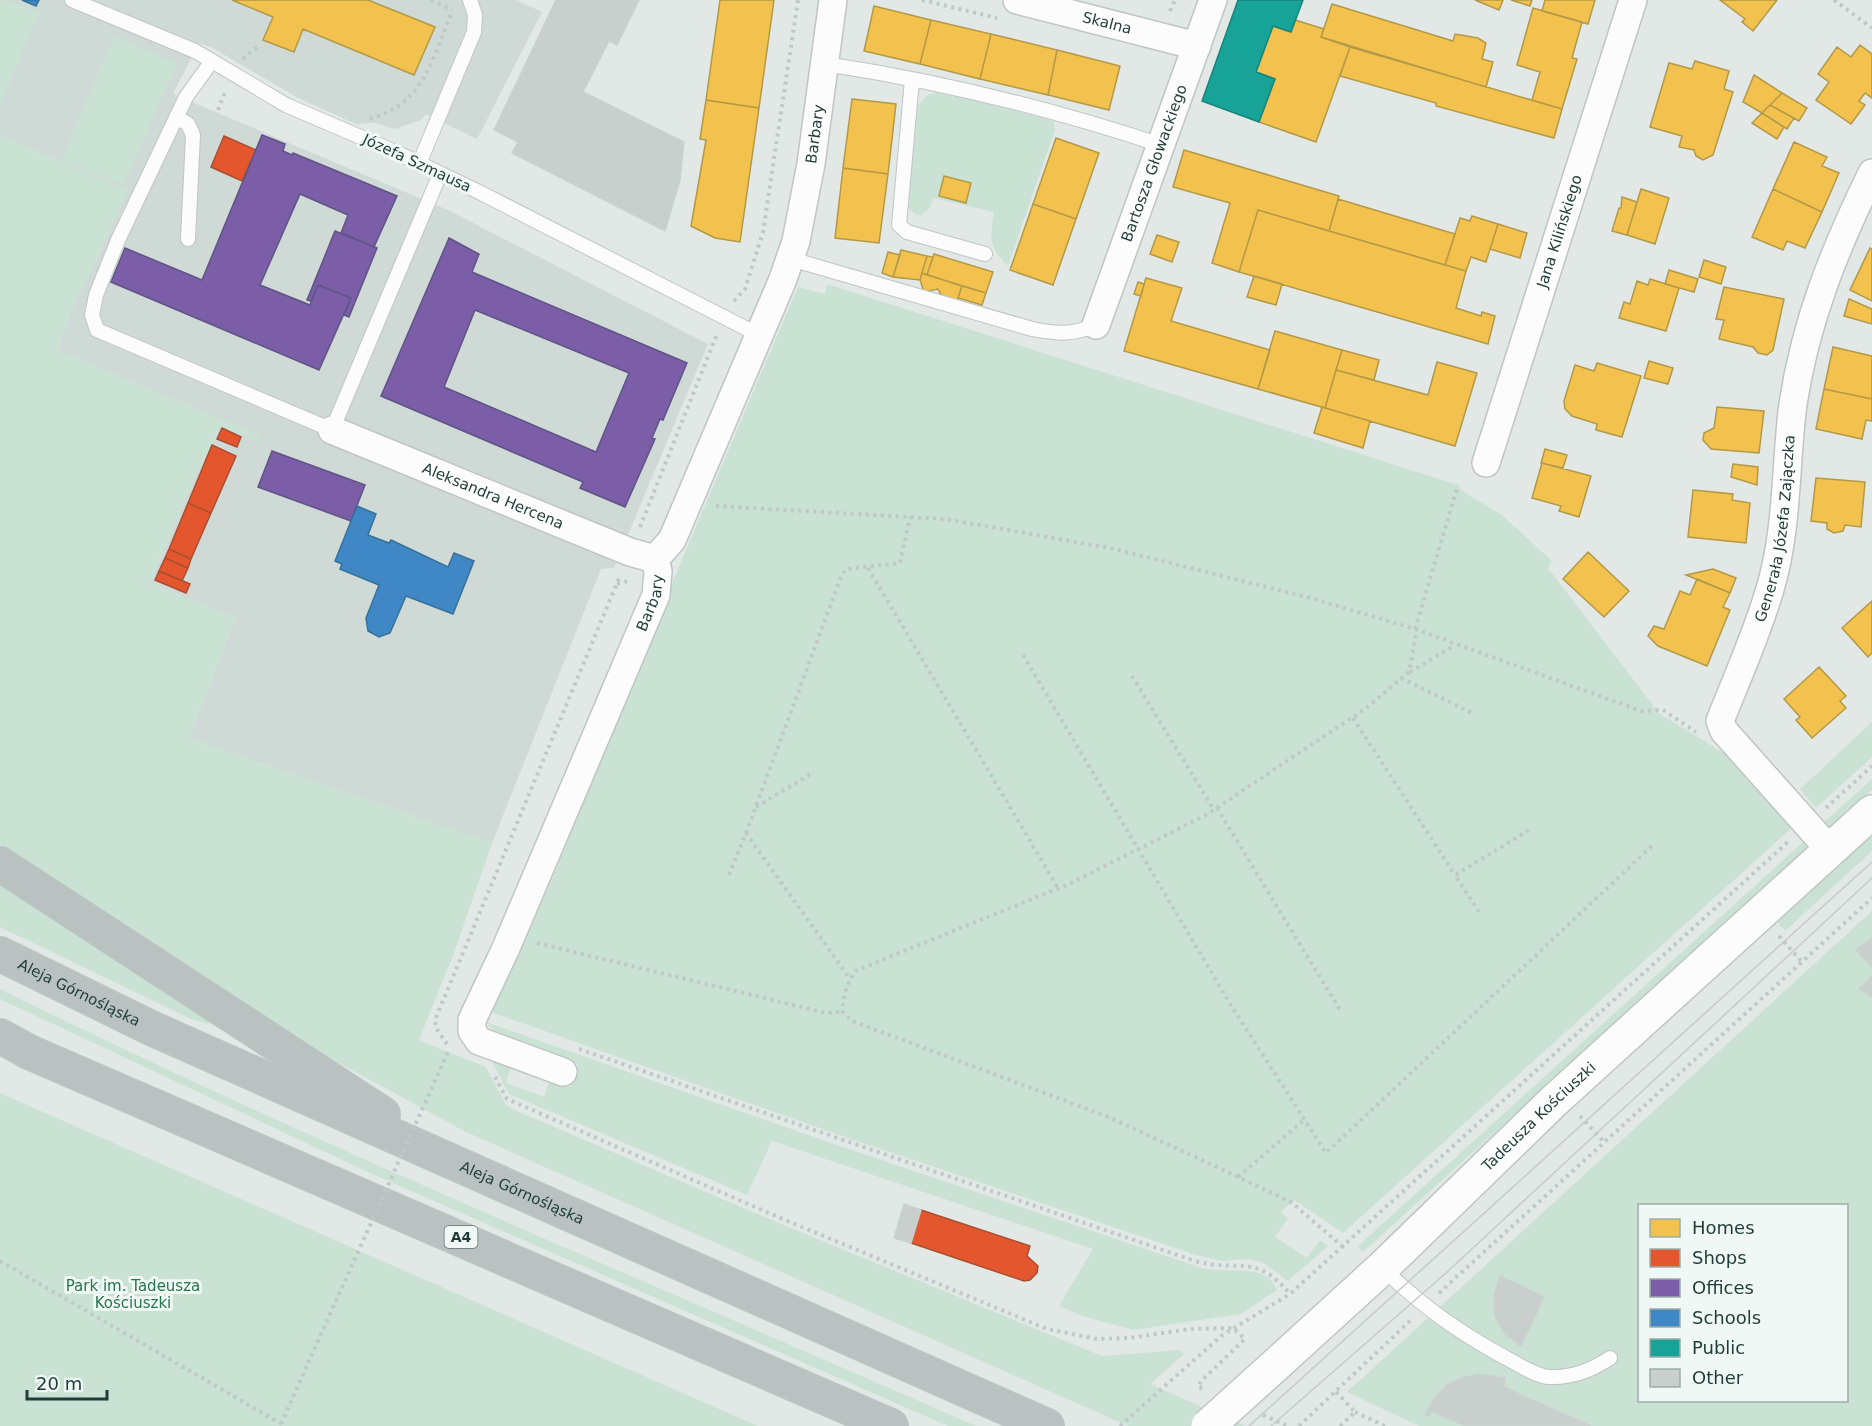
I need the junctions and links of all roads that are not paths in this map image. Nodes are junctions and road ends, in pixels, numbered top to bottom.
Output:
1 (72, 0) edge
2 (470, 0) edge
3 (833, 0) edge
4 (1017, 0) edge
5 (1213, 0) edge
6 (1633, 0) edge
7 (1197, 46) junction
8 (212, 61) junction
9 (825, 64) junction
10 (912, 80) junction
11 (176, 117) junction
12 (1161, 145) junction
13 (419, 164) junction
14 (1872, 173) edge
15 (440, 174) junction
16 (188, 239) dead end
17 (985, 254) dead end
18 (791, 259) junction
19 (1096, 325) joint
20 (759, 335) junction
21 (332, 430) junction
22 (1485, 463) dead end
23 (643, 556) junction
24 (1872, 812) edge
25 (1830, 850) junction
26 (0, 864) edge
27 (0, 954) edge
28 (0, 1036) edge
29 (14, 1047) edge
30 (563, 1072) dead end
31 (473, 1172) junction
32 (1382, 1268) junction
33 (1610, 1358) dead end
34 (891, 1426) edge
35 (1047, 1426) edge
36 (1208, 1426) edge

1 - 8 lane, Józefa Szmausa
2 - 13 lane
3 - 9 street, Barbary
4 - 7 street, Skalna
5 - 7 street, Bartosza Głowackiego
6 - 22 street, Jana Kilińskiego
7 - 12 street, Bartosza Głowackiego
8 - 11 lane
8 - 13 lane, Józefa Szmausa
9 - 10 lane
9 - 18 street, Barbary
10 - 12 lane
10 - 17 lane
11 - 16 lane
11 - 21 lane
12 - 19 street, Bartosza Głowackiego
13 - 15 lane, Józefa Szmausa
14 - 25 street, Generała Józefa Zajączka
15 - 20 lane, Józefa Szmausa
15 - 21 lane
18 - 19 lane
18 - 20 street, Barbary
20 - 23 street, Barbary
21 - 23 street, Aleksandra Hercena
23 - 30 street, Barbary
24 - 25 street, Tadeusza Kościuszki
25 - 32 street, Tadeusza Kościuszki
26 - 31 highway
27 - 31 highway, Aleja Górnośląska
28 - 29 highway, A4
29 - 34 highway, A4
31 - 35 highway, Aleja Górnośląska
32 - 33 lane
32 - 36 street, Tadeusza Kościuszki, bridge

